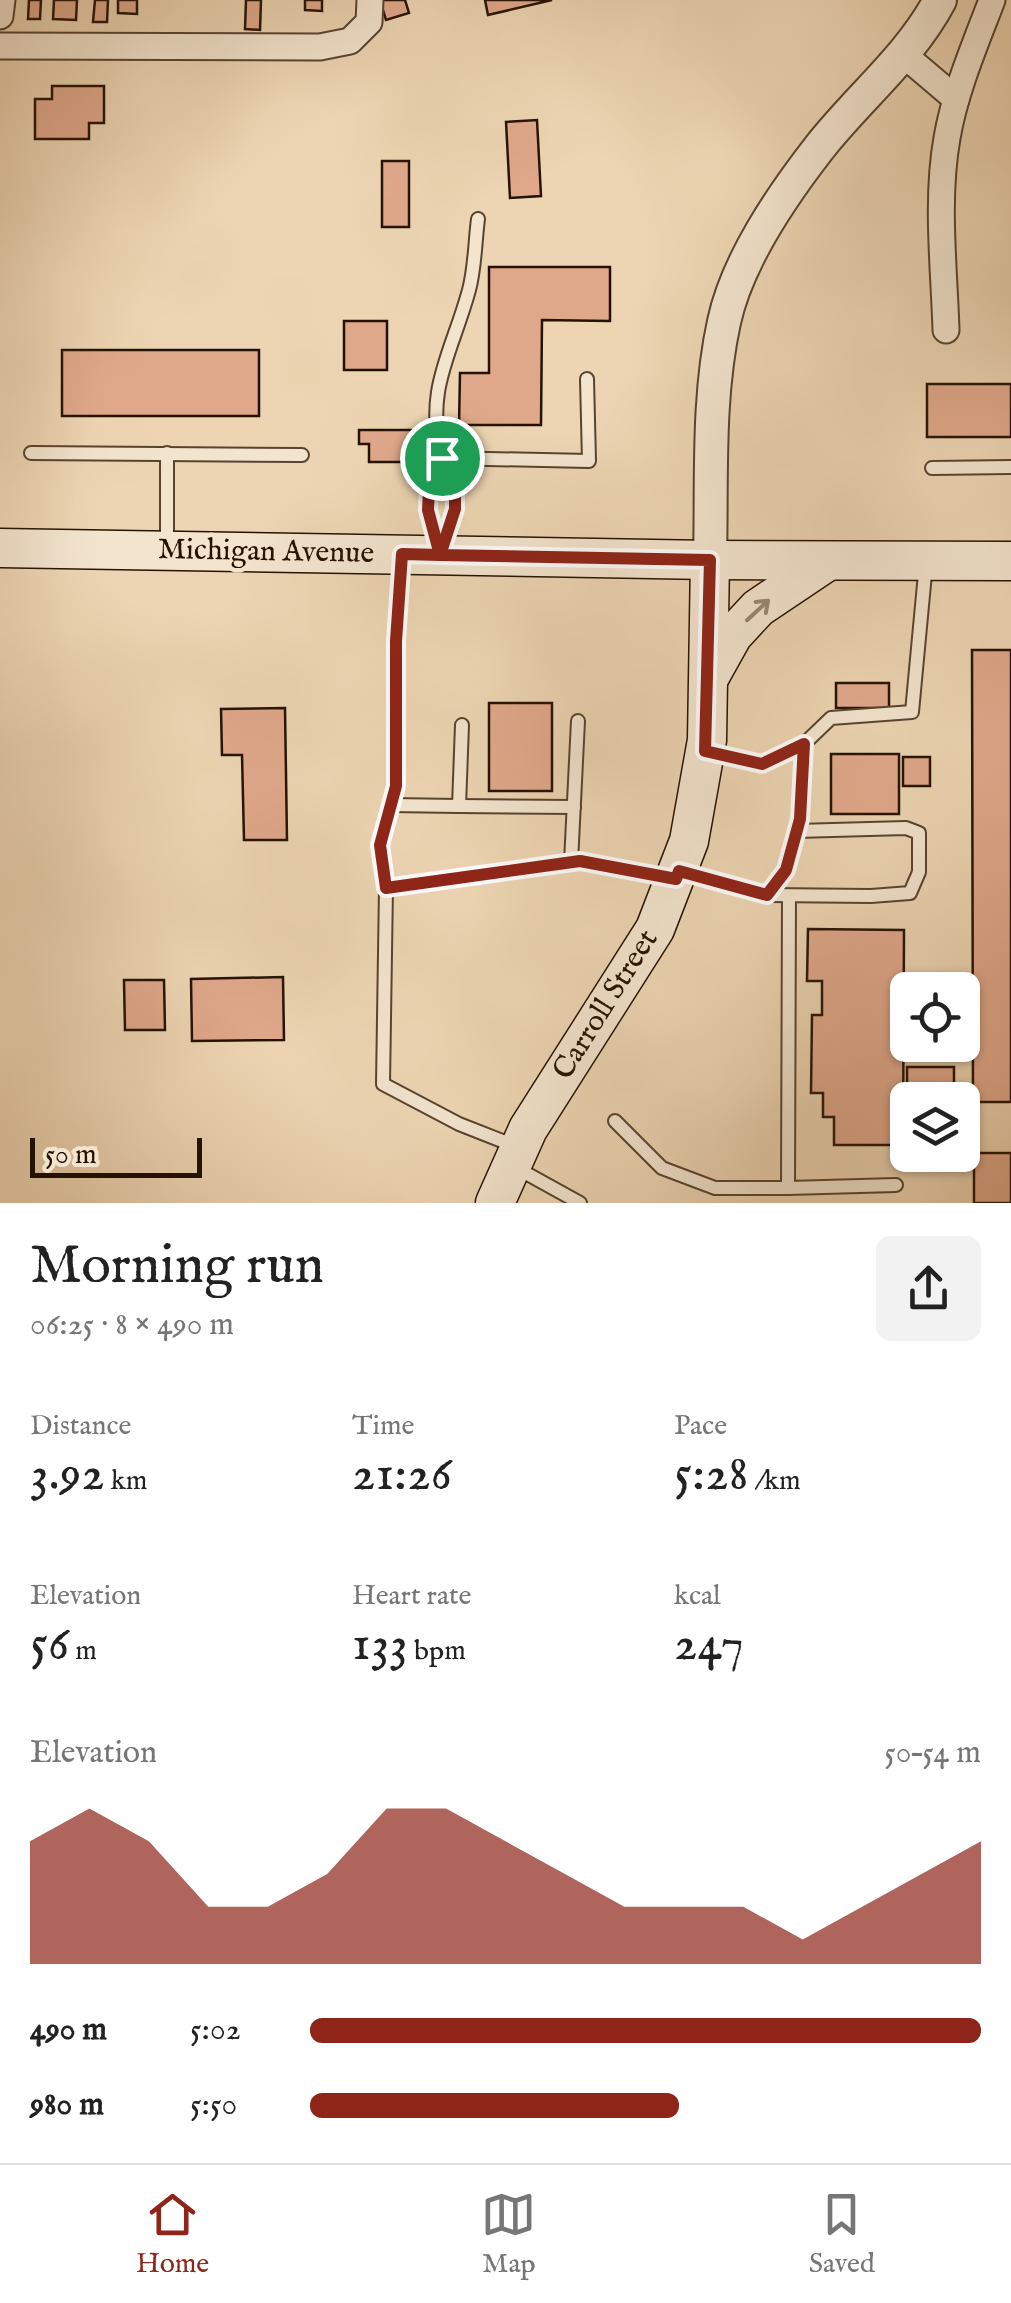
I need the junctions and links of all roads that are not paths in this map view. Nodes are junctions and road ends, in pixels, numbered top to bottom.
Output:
1 (2, 0) edge
2 (370, 0) edge
3 (940, 0) edge
4 (992, 0) edge
5 (0, 16) edge
6 (0, 46) edge
7 (903, 54) junction
8 (956, 100) junction
9 (478, 219) dead end
10 (946, 330) dead end
11 (587, 379) dead end
12 (30, 453) dead end
13 (167, 453) junction
14 (302, 455) dead end
15 (442, 458) junction
16 (1011, 467) edge
17 (932, 468) dead end
18 (0, 548) edge
19 (167, 550) junction
20 (402, 554) junction
21 (440, 555) junction
22 (710, 560) junction
23 (829, 560) junction
24 (926, 560) junction
25 (1011, 560) edge
26 (708, 680) junction
27 (578, 721) dead end
28 (462, 726) dead end
29 (804, 744) junction
30 (705, 751) junction
31 (390, 805) junction
32 (459, 806) junction
33 (574, 807) junction
34 (796, 831) junction
35 (571, 862) junction
36 (678, 875) junction
37 (386, 888) junction
38 (767, 895) junction
39 (789, 896) junction
40 (615, 1121) dead end
41 (515, 1156) junction
42 (896, 1185) dead end
43 (788, 1188) junction
44 (495, 1203) edge
45 (580, 1203) edge

1 - 5 street
2 - 6 street
3 - 7 street
4 - 8 street
7 - 8 street
7 - 22 street
8 - 10 street
9 - 15 lane
11 - 15 lane
12 - 13 lane
13 - 14 lane
13 - 19 lane
15 - 21 lane
15 - 21 lane
16 - 17 lane
18 - 19 main road, Michigan Avenue
19 - 20 main road, Michigan Avenue
20 - 21 main road, Michigan Avenue
20 - 31 lane
21 - 22 main road, Michigan Avenue
22 - 23 main road, Michigan Avenue
22 - 26 main road, Carroll Street
23 - 24 main road, Michigan Avenue
26 -> 23 main road
24 - 25 main road, Michigan Avenue
24 - 29 lane
26 - 30 main road, Carroll Street
27 - 33 lane
28 - 32 lane
29 - 30 lane
29 - 34 lane
30 - 36 main road, Carroll Street
31 - 32 lane
31 - 37 lane
32 - 33 lane
33 - 35 lane
34 - 38 lane
34 - 39 lane
35 - 36 lane
35 - 37 lane
36 - 38 lane
36 - 41 main road, Carroll Street
37 - 41 lane
38 - 39 lane
39 - 43 lane
40 - 43 lane
41 - 44 main road, Carroll Street
41 - 45 lane
42 - 43 lane

